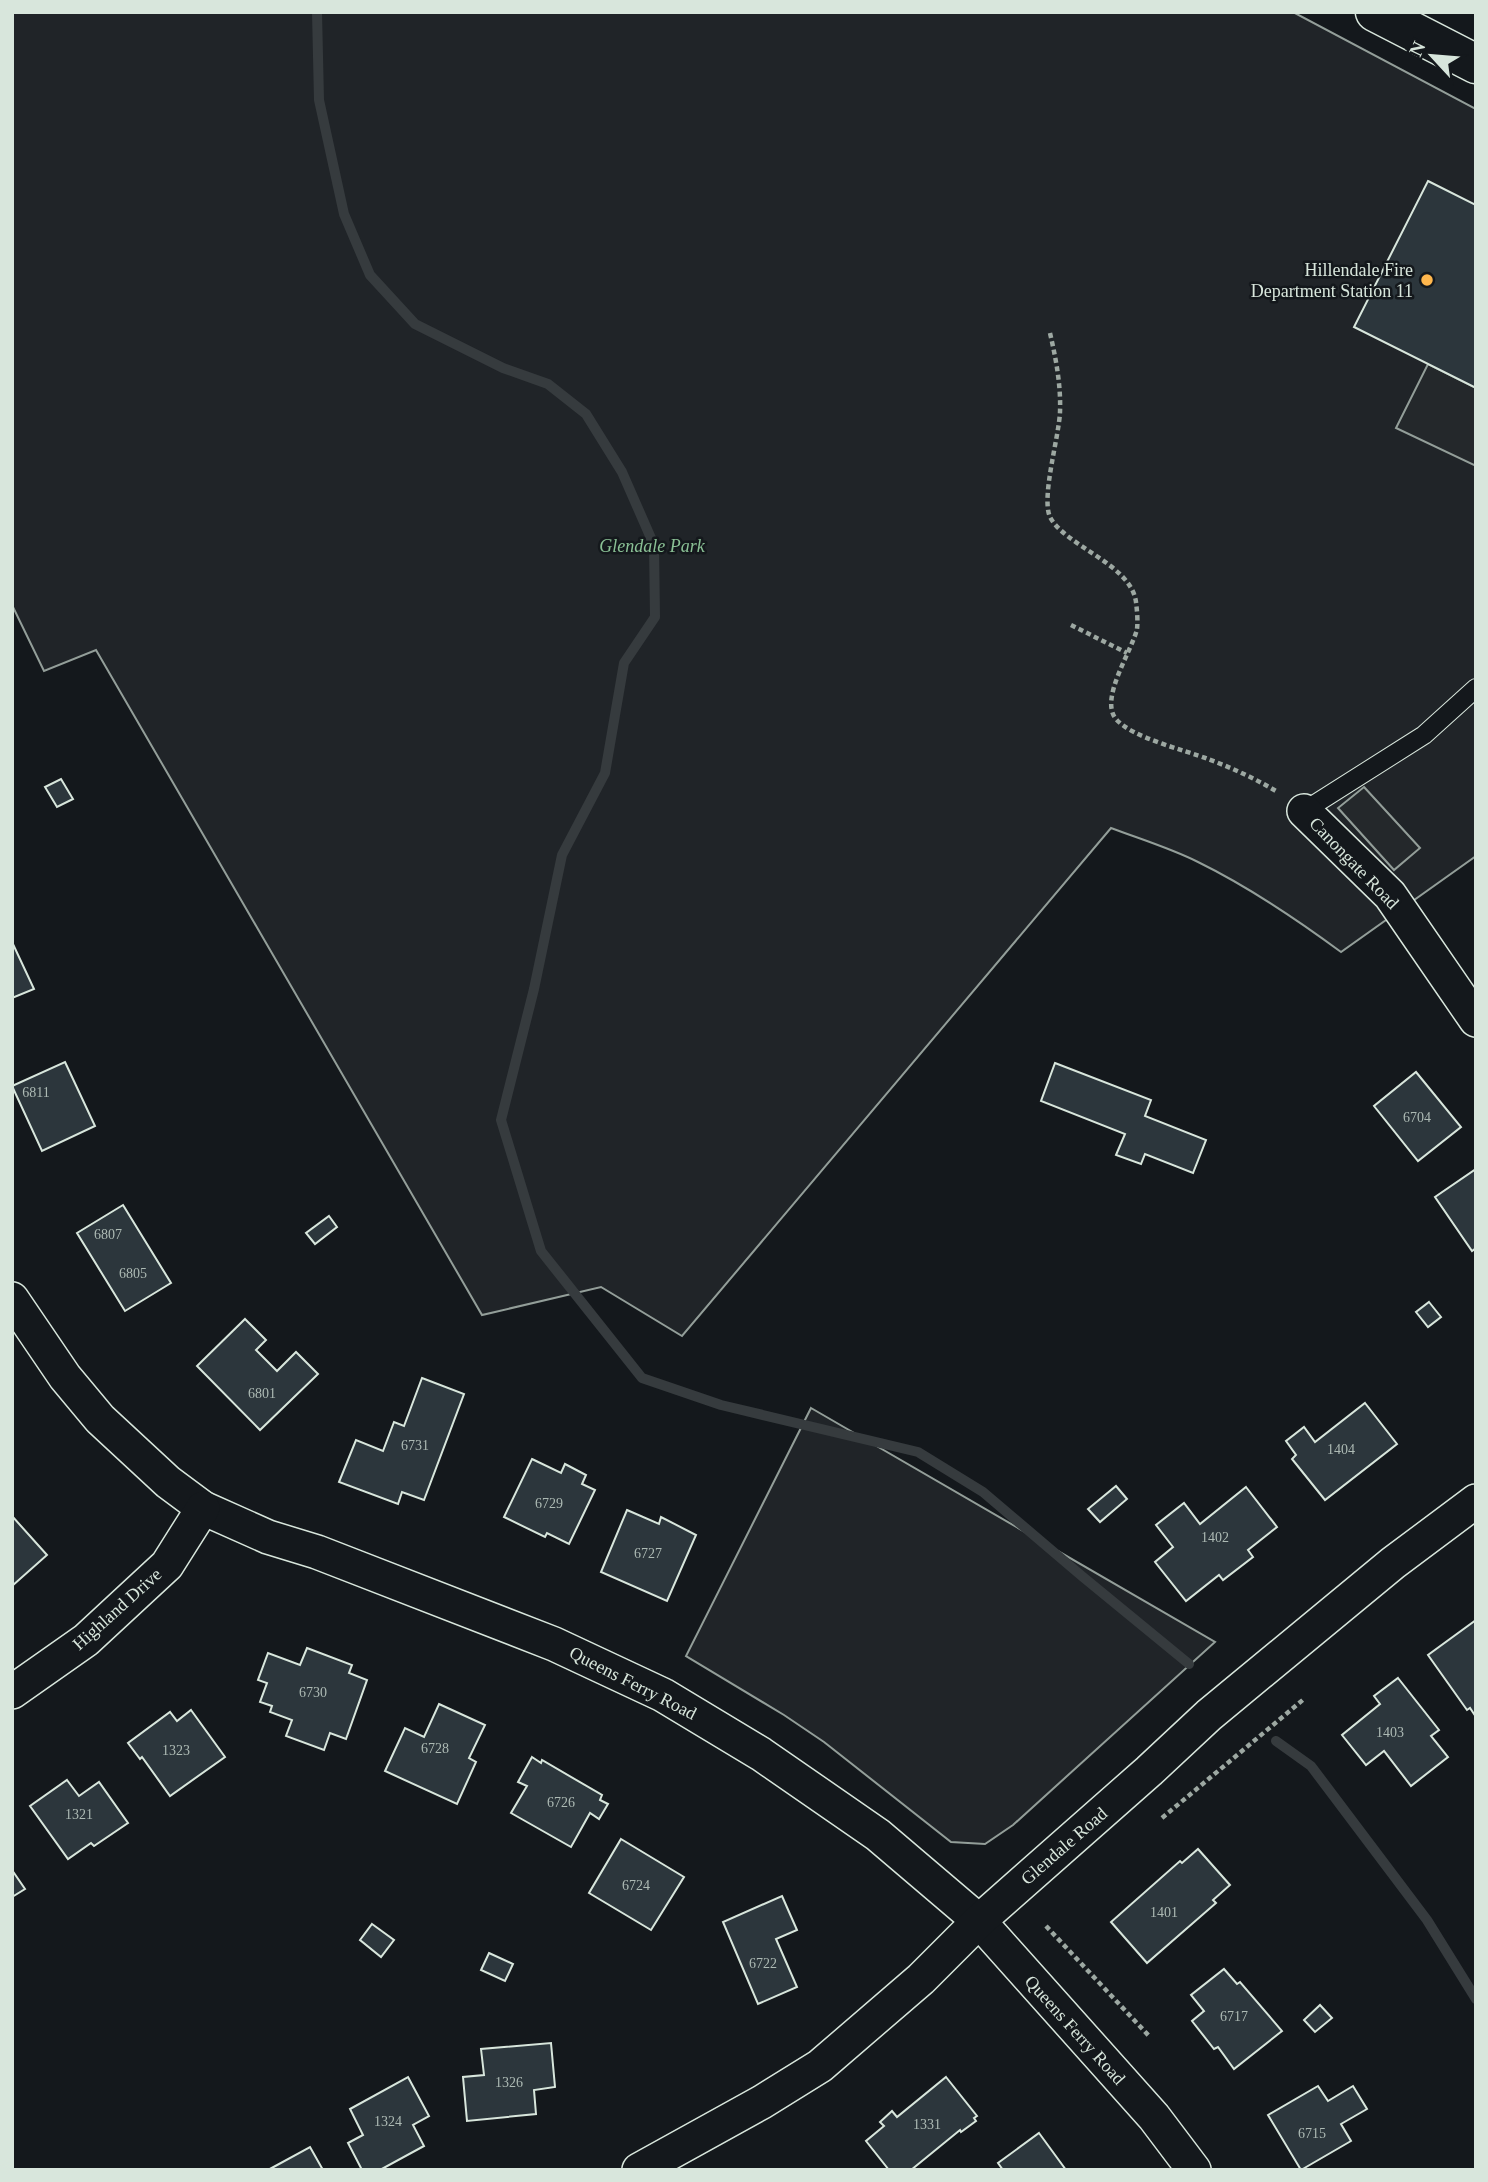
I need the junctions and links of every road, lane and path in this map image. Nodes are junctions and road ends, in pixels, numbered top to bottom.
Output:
1 (1381, 14) edge
2 (1476, 64) edge
3 (1050, 333) dead end
4 (1071, 625) dead end
5 (1127, 653) junction
6 (1476, 688) edge
7 (1304, 811) junction
8 (1476, 1020) edge
9 (12, 1299) edge
10 (1476, 1501) edge
11 (203, 1508) junction
12 (12, 1692) edge
13 (1304, 1699) dead end
14 (1162, 1818) dead end
15 (979, 1921) junction
16 (1046, 1926) dead end
17 (1150, 2037) dead end
18 (639, 2170) edge
19 (1194, 2170) edge

1 - 2 main road
3 - 5 path
4 - 5 path
5 - 7 path
6 - 7 lane
7 - 8 street, Canongate Road
9 - 11 street, Queens Ferry Road
10 - 15 street, Glendale Road
11 - 12 street, Highland Drive
11 - 15 street, Queens Ferry Road
13 - 14 path
15 - 18 street, Glendale Road
15 - 19 street, Queens Ferry Road
16 - 17 path

